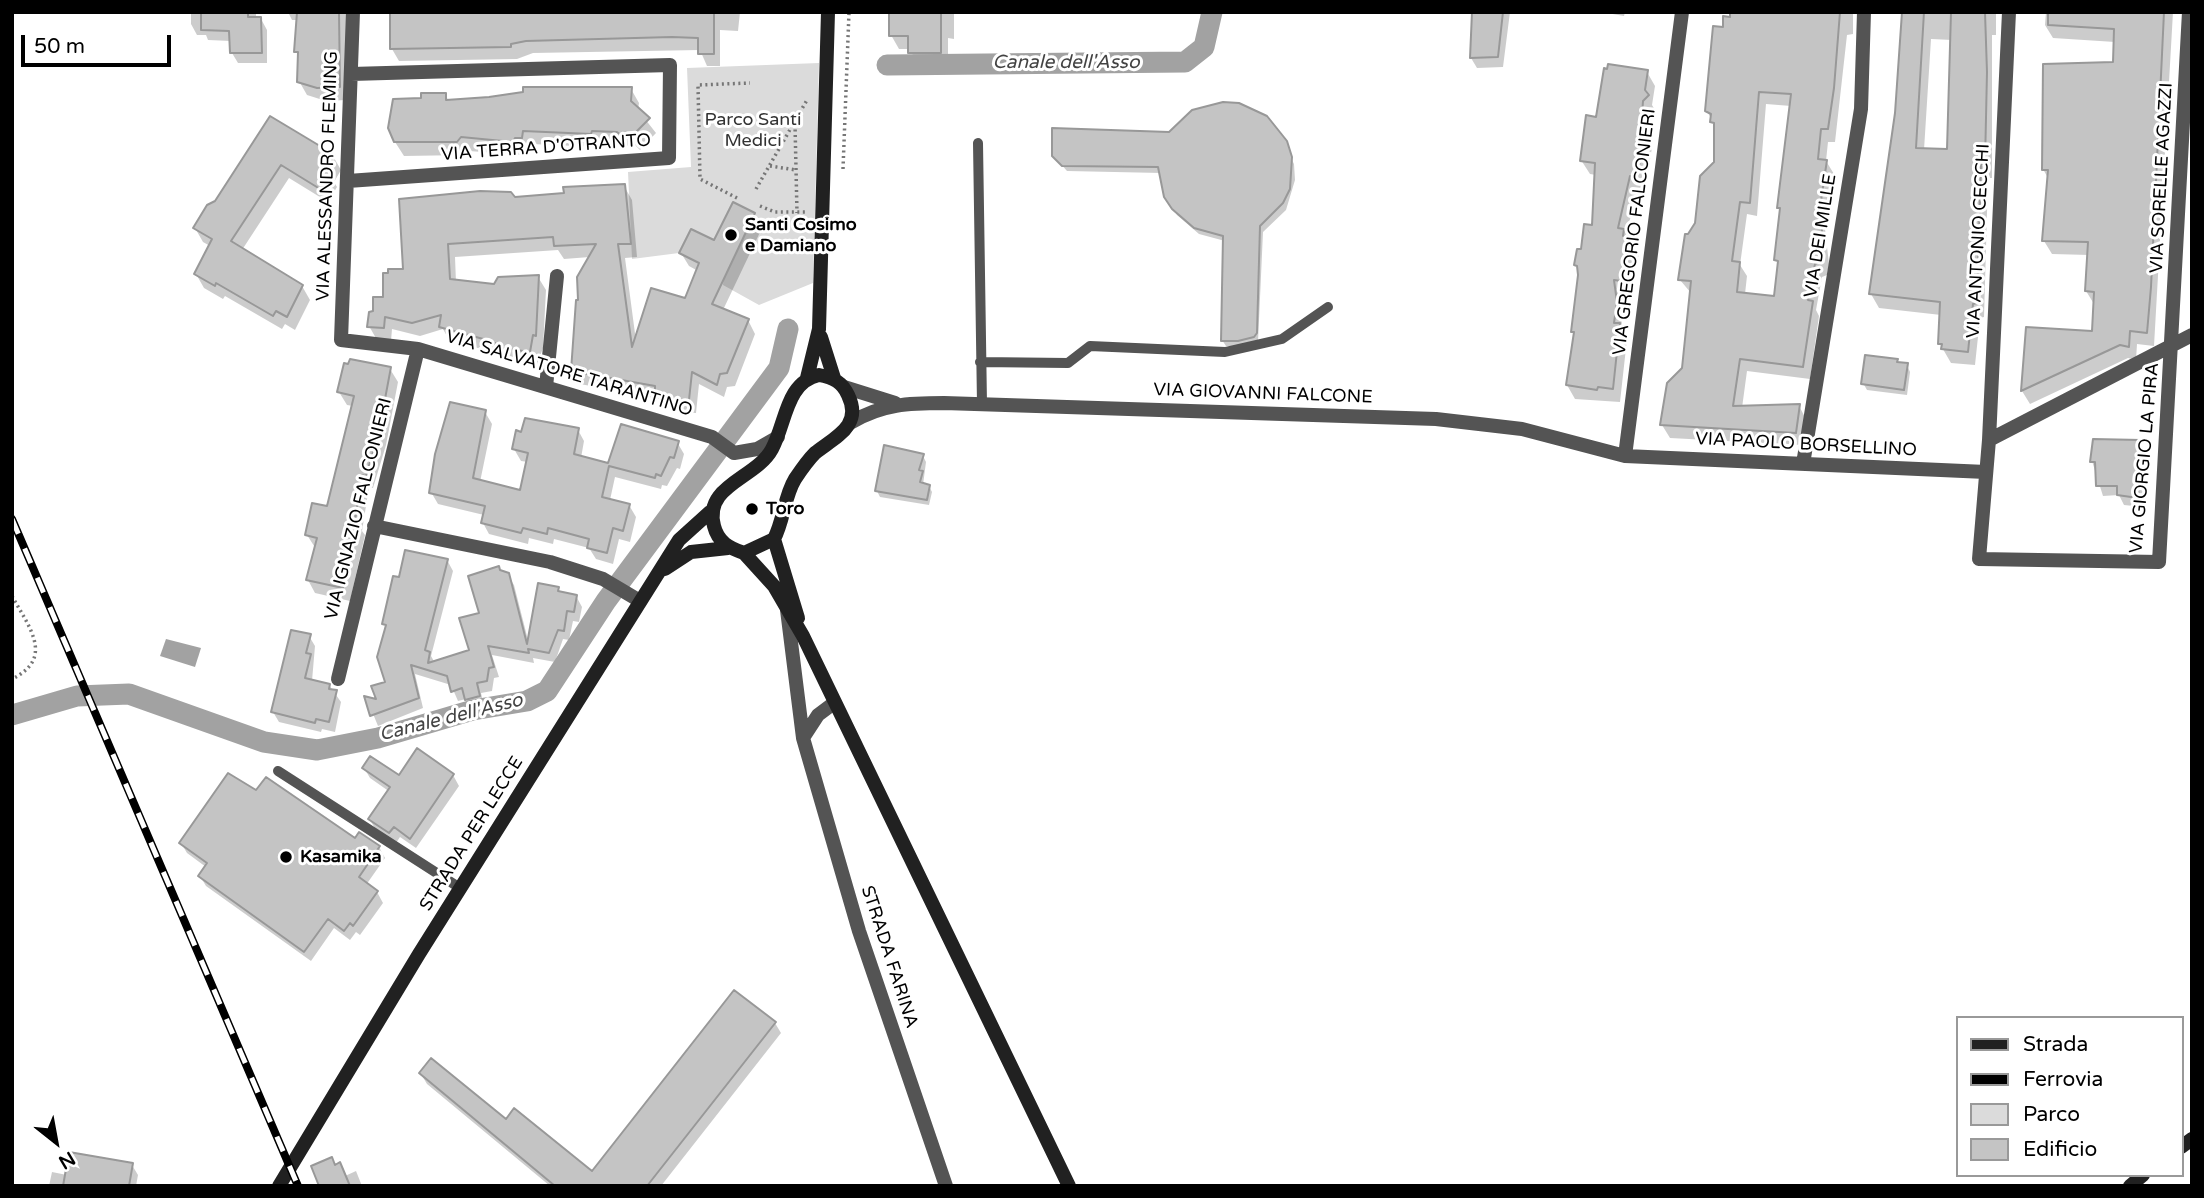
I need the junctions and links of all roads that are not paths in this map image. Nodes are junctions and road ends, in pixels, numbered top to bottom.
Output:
1 (353, 12) edge
2 (828, 12) edge
3 (1682, 12) edge
4 (1864, 12) edge
5 (2009, 12) edge
6 (2189, 12) edge
7 (351, 74) junction
8 (2188, 86) edge
9 (978, 143) dead end
10 (348, 181) junction
11 (557, 276) dead end
12 (1328, 307) dead end
13 (819, 329) junction
14 (2192, 335) edge
15 (341, 340) joint
16 (2173, 345) junction
17 (418, 349) junction
18 (980, 362) junction
19 (807, 378) junction
20 (839, 382) junction
21 (546, 387) junction
22 (896, 404) junction
23 (982, 404) junction
24 (852, 422) junction
25 (778, 437) junction
26 (1989, 440) junction
27 (1625, 456) junction
28 (1804, 464) junction
29 (1986, 472) junction
30 (710, 512) junction
31 (374, 526) junction
32 (774, 539) junction
33 (728, 548) junction
34 (744, 553) junction
35 (661, 572) junction
36 (640, 601) junction
37 (787, 610) junction
38 (803, 636) junction
39 (338, 679) dead end
40 (834, 703) junction
41 (803, 738) junction
42 (278, 771) dead end
43 (460, 888) junction
44 (279, 1186) edge
45 (946, 1186) edge
46 (1069, 1186) edge

1 - 7 street, VIA ALESSANDRO FLEMING
2 - 13 main road
3 - 27 street, VIA GREGORIO FALCONIERI
4 - 28 street, VIA DEI MILLE
5 - 26 street, VIA ANTONIO CECCHI
6 - 8 street, VIA SORELLE AGAZZI
7 - 10 street, VIA ALESSANDRO FLEMING
7 - 10 street, VIA TERRA D'OTRANTO
8 - 16 street, VIA SORELLE AGAZZI
9 - 18 lane
10 - 15 street, VIA ALESSANDRO FLEMING
11 - 21 street
12 - 18 lane
13 - 19 main road, STRADA PER LECCE
13 - 20 main road
14 - 16 street
15 - 17 street, VIA SALVATORE TARANTINO
16 - 26 street
16 - 29 street, VIA GIORGIO LA PIRA
17 - 21 street, VIA SALVATORE TARANTINO
17 - 31 street, VIA IGNAZIO FALCONIERI
18 - 23 lane
19 - 20 main road
19 - 25 main road, STRADA PER LECCE
20 - 22 street, VIA GIOVANNI FALCONE
20 - 24 main road
21 - 25 street, VIA SALVATORE TARANTINO
22 - 23 street, VIA GIOVANNI FALCONE
22 - 24 street, VIA GIOVANNI FALCONE
23 - 27 street, VIA GIOVANNI FALCONE
24 - 32 main road
25 - 30 main road, STRADA PER LECCE
26 - 29 street, VIA ANTONIO CECCHI
27 - 28 street, VIA PAOLO BORSELLINO
28 - 29 street, VIA PAOLO BORSELLINO
30 - 33 main road
30 - 35 main road, STRADA PER LECCE
31 - 36 street
31 - 39 street, VIA IGNAZIO FALCONIERI
32 - 34 main road
32 - 38 main road
33 - 34 main road
33 - 35 main road
34 - 37 main road
35 - 36 main road, STRADA PER LECCE
36 - 43 main road, STRADA PER LECCE
37 - 38 main road
37 - 41 street, STRADA FARINA
38 - 40 main road
40 - 41 street
40 - 46 main road
41 - 45 street, STRADA FARINA
42 - 43 lane
43 - 44 main road, STRADA PER LECCE

